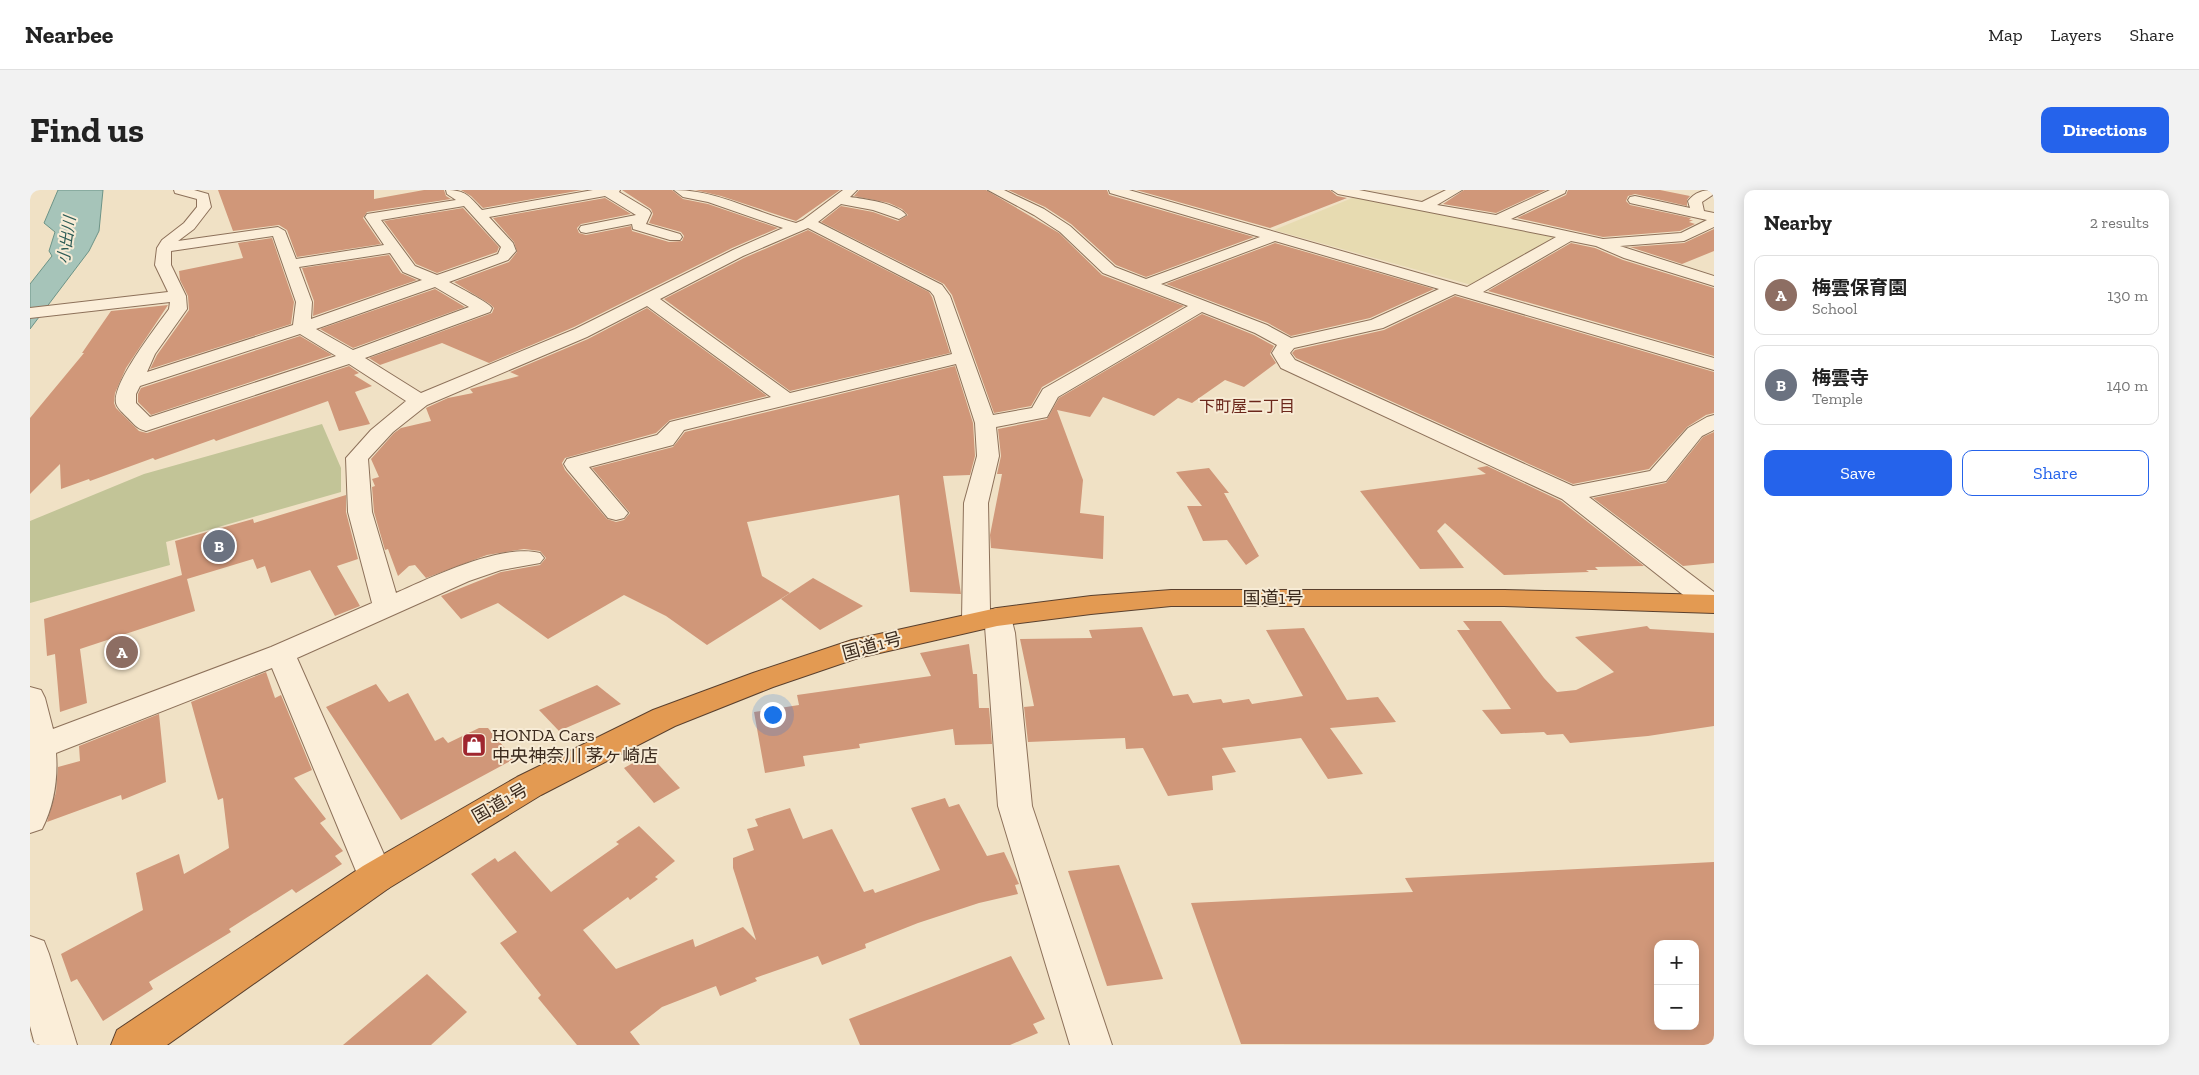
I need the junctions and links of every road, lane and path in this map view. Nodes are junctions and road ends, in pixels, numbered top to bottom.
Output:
1 (180, 190) edge
2 (451, 190) edge
3 (680, 190) edge
4 (851, 190) edge
5 (994, 190) edge
6 (1115, 190) edge
7 (1338, 190) edge
8 (1456, 190) edge
9 (1560, 190) edge
10 (1711, 190) edge
11 (611, 191) edge
12 (840, 200) junction
13 (466, 202) junction
14 (1424, 206) junction
15 (1623, 208) dead end
16 (1698, 214) junction
17 (478, 215) junction
18 (899, 215) dead end
19 (640, 218) junction
20 (1714, 218) edge
21 (573, 220) dead end
22 (1498, 220) junction
23 (1714, 222) edge
24 (803, 226) junction
25 (1569, 236) junction
26 (1684, 236) junction
27 (675, 237) dead end
28 (1272, 237) junction
29 (1706, 242) dead end
30 (1601, 243) junction
31 (164, 248) junction
32 (392, 248) junction
33 (291, 264) junction
34 (436, 281) junction
35 (1714, 281) edge
36 (1144, 285) junction
37 (1463, 290) junction
38 (178, 296) junction
39 (650, 299) junction
40 (1201, 306) junction
41 (30, 313) edge
42 (302, 328) junction
43 (1288, 344) junction
44 (351, 357) junction
45 (963, 357) junction
46 (1714, 364) edge
47 (134, 382) junction
48 (786, 399) junction
49 (420, 401) junction
50 (1714, 421) edge
51 (985, 423) junction
52 (1570, 494) junction
53 (616, 514) dead end
54 (531, 558) dead end
55 (1713, 604) edge
56 (387, 607) junction
57 (986, 619) junction
58 (281, 654) junction
59 (30, 698) edge
60 (40, 746) junction
61 (30, 819) edge
62 (376, 877) junction
63 (30, 954) edge
64 (56, 1045) edge
65 (132, 1045) edge
66 (1091, 1045) edge

1 - 31 street
2 - 13 street
3 - 24 street
4 - 12 street
5 - 36 street
6 - 28 street
7 - 14 street
8 - 14 street
9 - 22 street
10 - 16 street
11 - 17 street
11 - 19 street
12 - 18 street
12 - 24 street
13 - 17 street
13 - 32 street
14 - 22 street
15 - 16 street
16 - 20 street
17 - 34 street
19 - 21 street
19 - 27 street
22 - 25 street
23 - 26 street
24 - 39 street
24 - 45 street
25 - 30 street
25 - 37 street
26 - 29 street
26 - 30 street
28 - 36 street
28 - 37 street
30 - 35 street
31 - 33 street
31 - 38 street
32 - 33 street
32 - 34 street
33 - 42 street
34 - 42 street
34 - 44 street
36 - 40 street
37 - 43 street
37 - 46 street
38 - 41 street
38 - 47 street
39 - 48 street
39 - 49 street
40 - 43 street
40 - 51 street
42 - 44 street
42 - 47 street
43 - 52 street
44 - 47 street
44 - 49 street
45 - 48 street
45 - 51 street
48 - 53 street
49 - 56 street
50 - 52 street
51 - 57 street
52 - 55 street
54 - 56 street
55 - 57 highway, 国道1号
56 - 58 street
57 - 62 highway, 国道1号
57 - 66 street
58 - 60 street
58 - 62 street
59 - 60 street
60 - 61 street
62 - 65 highway, 国道1号
63 - 64 street

